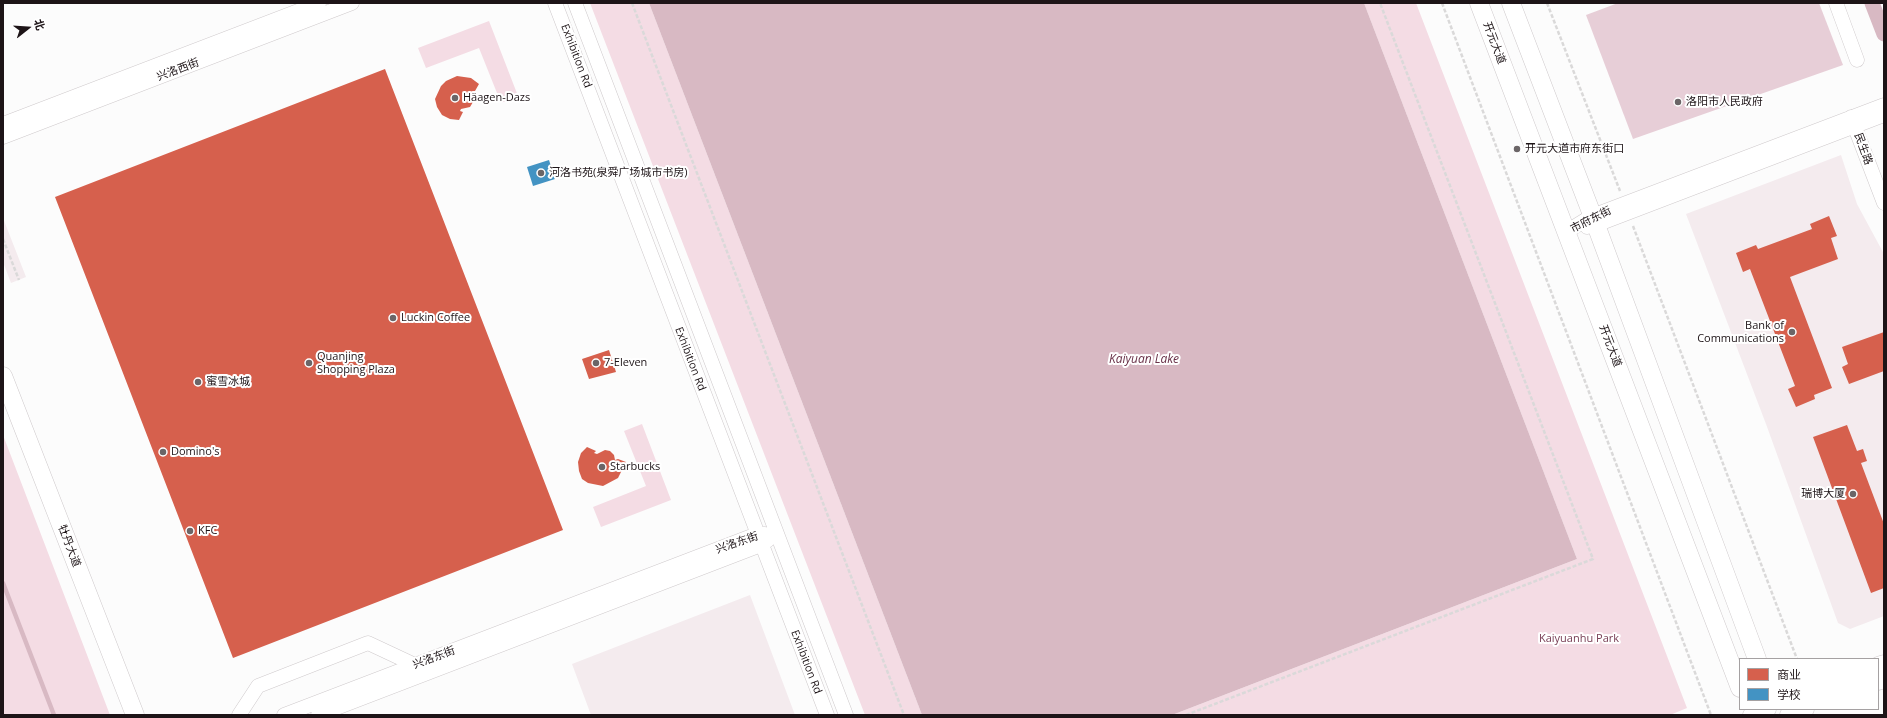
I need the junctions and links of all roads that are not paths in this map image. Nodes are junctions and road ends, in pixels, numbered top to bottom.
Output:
1 (319, 3) edge
2 (352, 3) edge
3 (555, 3) edge
4 (575, 3) edge
5 (1479, 3) edge
6 (1511, 3) edge
7 (1836, 3) edge
8 (1857, 60) dead end
9 (1882, 111) edge
10 (1853, 122) junction
11 (3, 124) edge
12 (3, 137) edge
13 (1884, 203) edge
14 (1594, 221) junction
15 (1566, 232) junction
16 (3, 376) edge
17 (775, 533) junction
18 (759, 540) junction
19 (1757, 658) edge
20 (415, 665) junction
21 (1739, 685) edge
22 (1764, 710) edge
23 (1802, 710) edge
24 (135, 715) edge
25 (239, 715) edge
26 (284, 715) edge
27 (318, 715) edge
28 (827, 715) edge
29 (846, 715) edge
30 (1751, 715) edge
31 (1789, 715) edge

1 - 11 street, 兴洛西街
2 - 12 street, 兴洛西街
3 - 18 street, Exhibition Rd
4 - 17 street, Exhibition Rd
5 - 15 main road, 开元大道
6 - 14 main road
7 - 8 street
9 - 10 street, 市府东街
10 - 13 street, 民生路
10 - 14 street, 市府东街
14 - 15 street, 市府东街
14 - 19 main road
15 - 21 main road, 开元大道
16 - 24 main road, 牡丹大道
17 - 18 street, 兴洛东街
17 - 29 street, Exhibition Rd
18 - 20 street, 兴洛东街
18 - 27 street, 兴洛东街
18 - 28 street, Exhibition Rd
20 - 25 street
20 - 26 street, 兴洛东街
22 - 30 main road
23 - 31 main road

